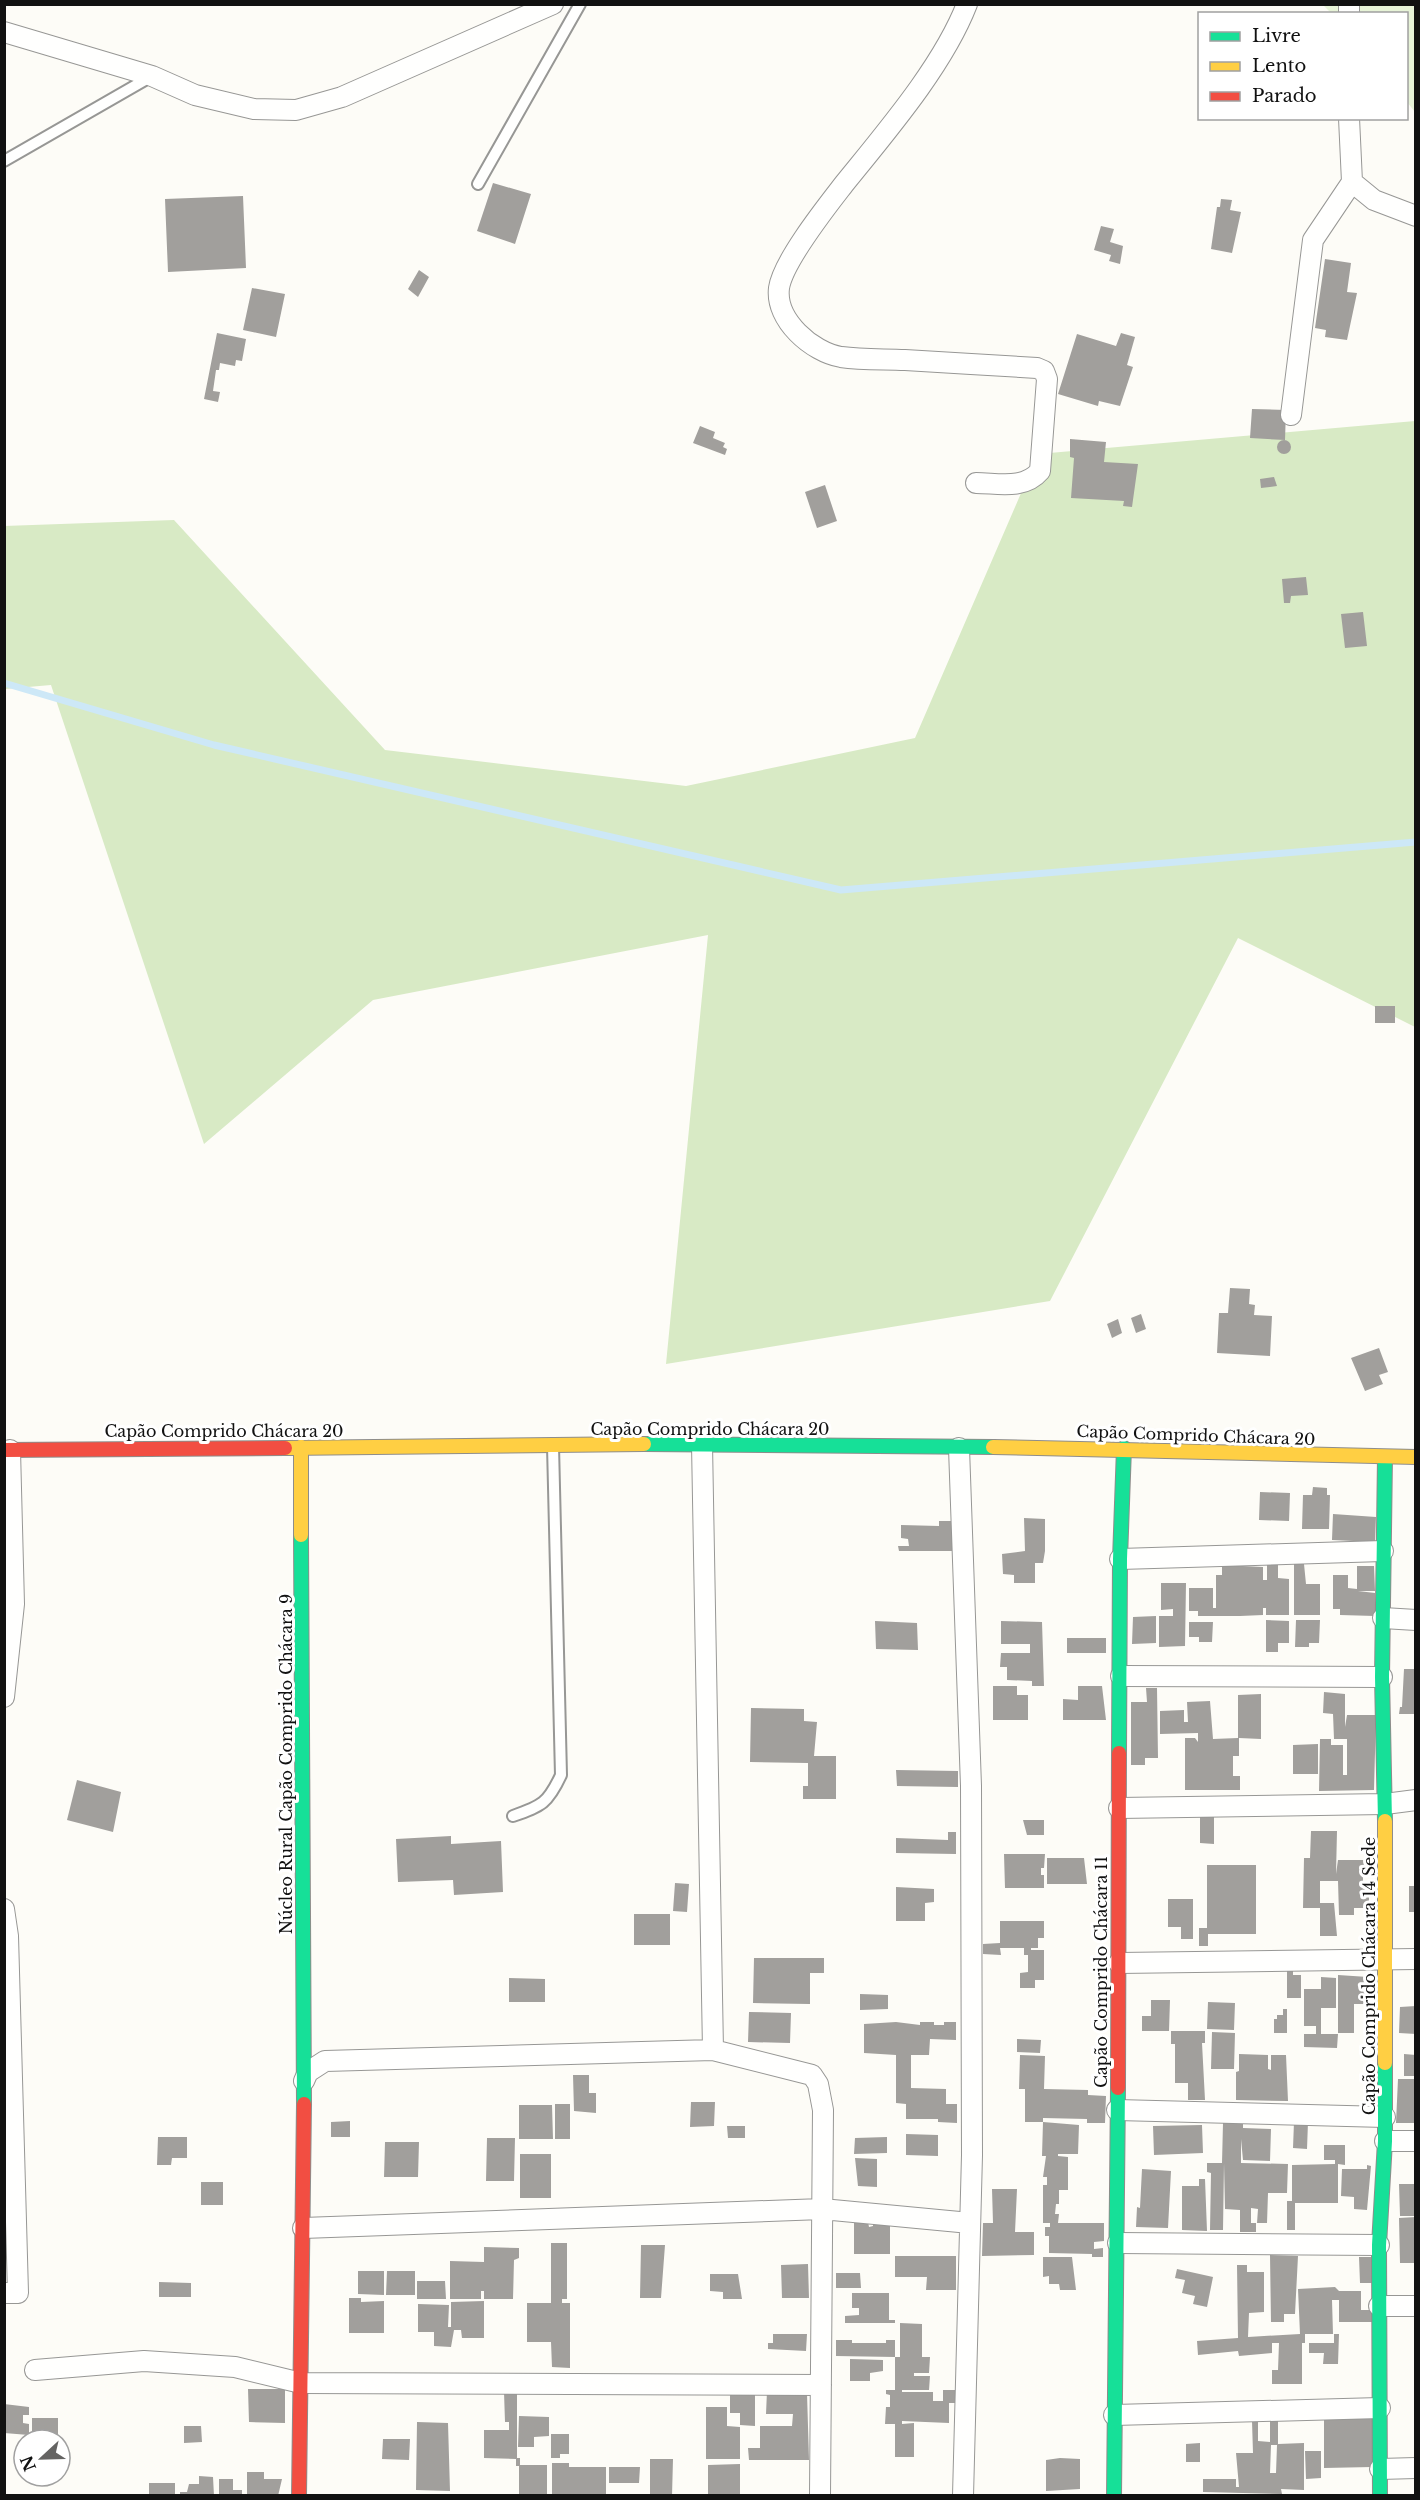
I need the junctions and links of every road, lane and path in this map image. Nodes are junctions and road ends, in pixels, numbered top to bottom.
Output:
1 (553, 4) edge
2 (580, 4) edge
3 (967, 4) edge
4 (4, 32) edge
5 (152, 76) junction
6 (1348, 120) edge
7 (4, 161) edge
8 (1352, 182) junction
9 (478, 184) dead end
10 (1416, 216) edge
11 (1291, 415) dead end
12 (976, 483) dead end
13 (702, 1444) junction
14 (553, 1445) junction
15 (302, 1447) junction
16 (959, 1448) junction
17 (1124, 1448) junction
18 (7, 1450) edge
19 (1385, 1457) junction
20 (1416, 1457) edge
21 (1383, 1551) junction
22 (1120, 1560) junction
23 (1383, 1618) junction
24 (1416, 1620) edge
25 (1121, 1676) junction
26 (1382, 1677) junction
27 (4, 1697) edge
28 (1416, 1800) edge
29 (1385, 1804) junction
30 (1119, 1808) junction
31 (513, 1816) dead end
32 (4, 1909) edge
33 (1416, 1959) edge
34 (1384, 1960) junction
35 (1119, 1963) junction
36 (713, 2050) junction
37 (304, 2081) junction
38 (1117, 2110) junction
39 (1385, 2117) junction
40 (1385, 2141) junction
41 (1416, 2141) edge
42 (822, 2209) junction
43 (970, 2223) junction
44 (303, 2228) junction
45 (1118, 2243) junction
46 (1379, 2245) junction
47 (4, 2293) edge
48 (1379, 2306) junction
49 (1416, 2306) edge
50 (34, 2370) dead end
51 (301, 2383) junction
52 (821, 2385) junction
53 (1380, 2408) junction
54 (1114, 2415) junction
55 (1416, 2468) edge
56 (1380, 2469) junction
57 (299, 2496) edge
58 (820, 2496) edge
59 (963, 2496) edge
60 (1114, 2496) edge
61 (1380, 2496) edge

1 - 5 street
2 - 9 lane
3 - 12 street
4 - 5 street
5 - 7 lane
6 - 8 street
8 - 10 street
8 - 11 street
13 - 14 street, Capão Comprido Chácara 20
13 - 16 street, Capão Comprido Chácara 20
13 - 36 street
14 - 15 street, Capão Comprido Chácara 20
14 - 31 lane
15 - 18 street, Capão Comprido Chácara 20
15 - 37 street, Núcleo Rural Capão Comprido Chácara 9
16 - 17 street, Capão Comprido Chácara 20
16 - 43 street
17 - 19 street, Capão Comprido Chácara 20
17 - 22 street, Capão Comprido Chácara 11
18 - 27 street
19 - 20 street, Capão Comprido Chácara 20
19 - 21 street, Capão Comprido Chácara 14 Sede
21 - 22 street
21 - 23 street, Capão Comprido Chácara 14 Sede
22 - 25 street, Capão Comprido Chácara 11
23 - 24 street
23 - 26 street, Capão Comprido Chácara 14 Sede
25 - 26 street
25 - 30 street, Capão Comprido Chácara 11
26 - 29 street, Capão Comprido Chácara 14 Sede
28 - 29 street
29 - 30 street
29 - 34 street, Capão Comprido Chácara 14 Sede
30 - 35 street, Capão Comprido Chácara 11
32 - 47 street
33 - 34 street
34 - 35 street
34 - 39 street, Capão Comprido Chácara 14 Sede
35 - 38 street, Capão Comprido Chácara 11
36 - 37 street
36 - 42 street
37 - 44 street, Núcleo Rural Capão Comprido Chácara 9
38 - 39 street
38 - 45 street, Capão Comprido Chácara 11
39 - 40 street, Capão Comprido Chácara 14 Sede
40 - 41 street
40 - 46 street, Capão Comprido Chácara 14 Sede
42 - 43 street
42 - 44 street
42 - 52 street
43 - 59 street
44 - 51 street, Núcleo Rural Capão Comprido Chácara 9
45 - 46 street
45 - 54 street, Capão Comprido Chácara 11
46 - 48 street, Capão Comprido Chácara 14 Sede
48 - 49 street
48 - 53 street, Capão Comprido Chácara 14 Sede
50 - 51 street
51 - 52 street
51 - 57 street, Núcleo Rural Capão Comprido Chácara 9
52 - 58 street
53 - 54 street
53 - 56 street, Capão Comprido Chácara 14 Sede
54 - 60 street, Capão Comprido Chácara 11
55 - 56 street
56 - 61 street, Capão Comprido Chácara 14 Sede

